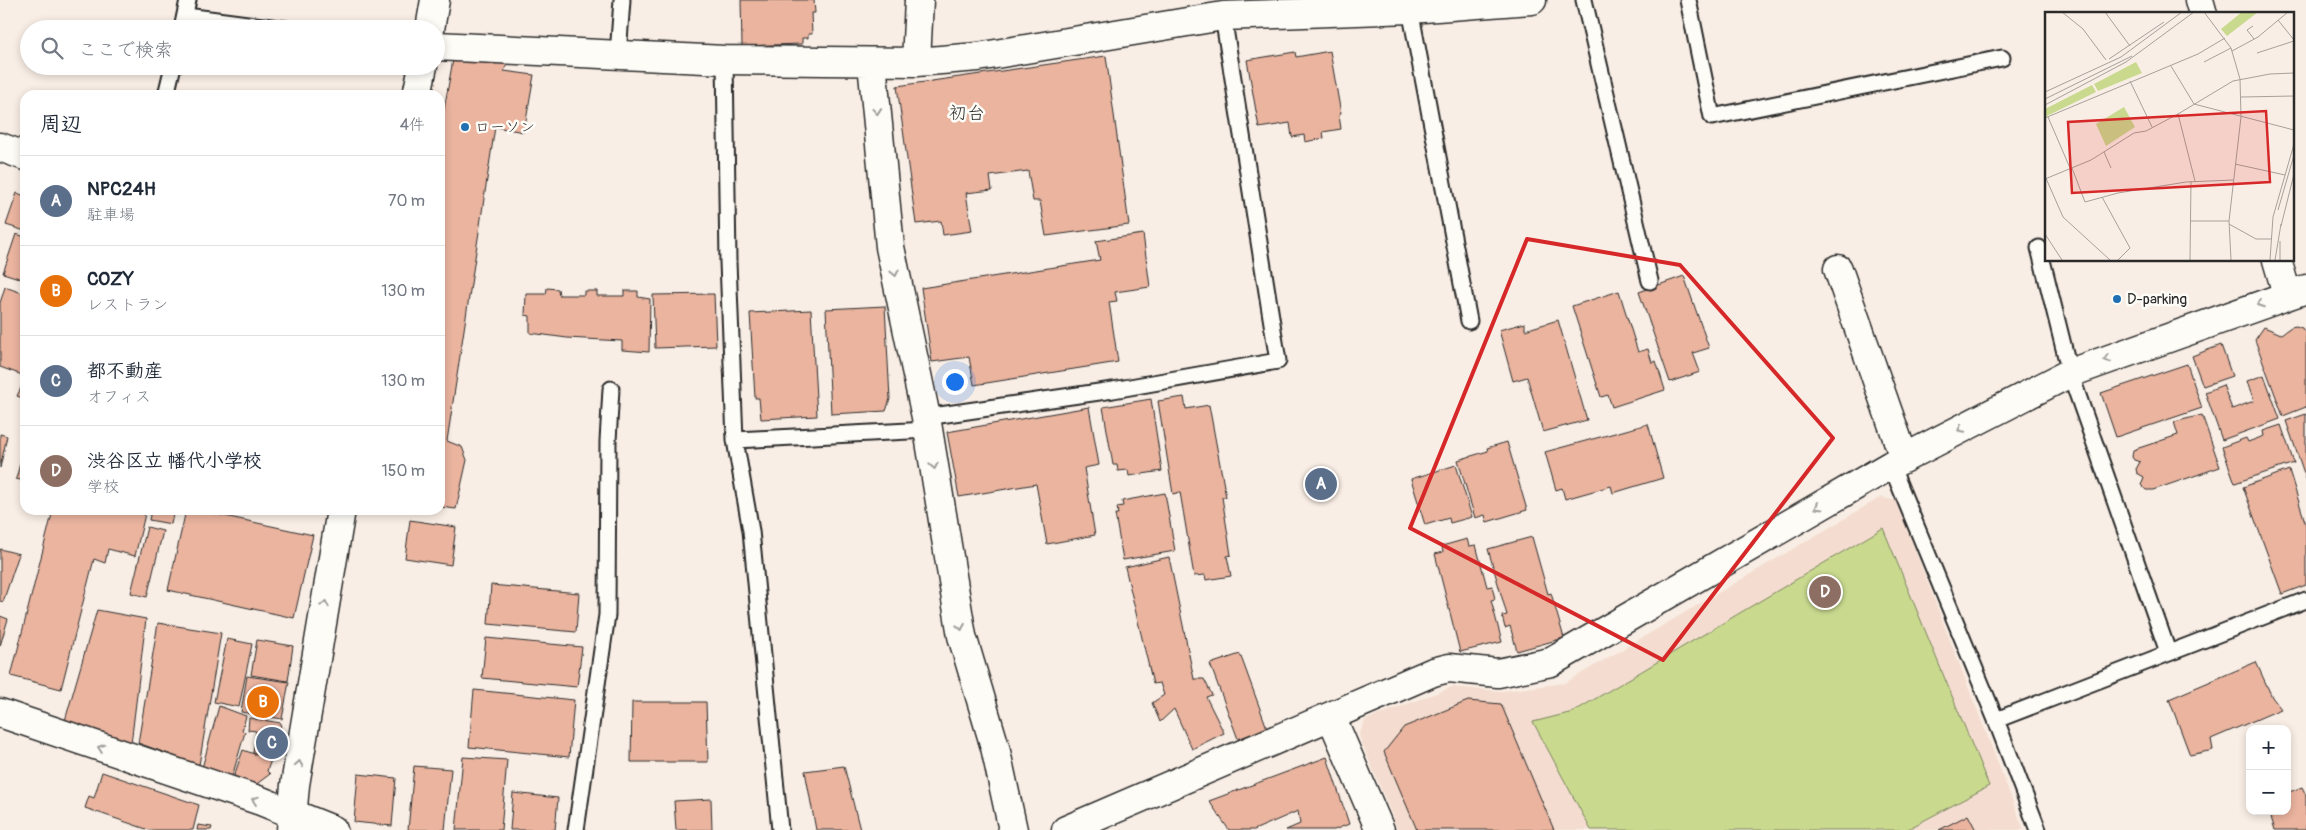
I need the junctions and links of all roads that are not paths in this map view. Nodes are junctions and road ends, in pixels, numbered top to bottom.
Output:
1 (188, 0) edge
2 (435, 0) edge
3 (622, 0) edge
4 (919, 0) edge
5 (1532, 0) edge
6 (1584, 0) edge
7 (1688, 0) edge
8 (1399, 6) edge
9 (1223, 16) junction
10 (184, 20) edge
11 (432, 20) edge
12 (445, 46) edge
13 (618, 55) junction
14 (2002, 58) dead end
15 (725, 60) junction
16 (916, 62) junction
17 (872, 63) junction
18 (171, 75) edge
19 (420, 75) edge
20 (167, 90) edge
21 (418, 90) edge
22 (0, 147) edge
23 (20, 154) edge
24 (2039, 248) dead end
25 (2278, 261) edge
26 (1838, 269) dead end
27 (1650, 281) dead end
28 (2297, 291) edge
29 (1469, 321) dead end
30 (2070, 373) junction
31 (611, 389) dead end
32 (927, 424) junction
33 (735, 440) junction
34 (1897, 462) junction
35 (340, 515) edge
36 (2306, 600) edge
37 (2168, 652) junction
38 (0, 712) edge
39 (1331, 716) junction
40 (1996, 720) junction
41 (291, 821) edge
42 (333, 830) edge
43 (576, 830) edge
44 (780, 830) edge
45 (1013, 830) edge
46 (1066, 830) edge
47 (1380, 830) edge
48 (2038, 830) edge

1 - 10 lane
2 - 11 street
3 - 13 lane
4 - 16 street
5 - 8 street
6 - 27 lane
7 - 14 lane
8 - 9 street
8 - 29 lane
9 - 16 street
9 - 32 lane
12 - 13 street
13 - 15 street
15 - 17 street
15 - 33 lane
16 - 17 street
17 -> 32 street
18 - 20 lane
19 - 21 street
22 - 23 street
24 - 30 lane
25 - 28 street
26 - 34 street
28 -> 30 street
30 -> 34 street
30 - 37 lane
31 - 43 lane
32 - 33 lane
32 -> 45 street
33 - 44 lane
34 -> 39 street
34 - 40 lane
41 -> 35 street
36 - 37 lane
37 - 40 lane
41 -> 38 street
39 - 46 street
39 - 47 street
40 - 48 lane
41 - 42 street

